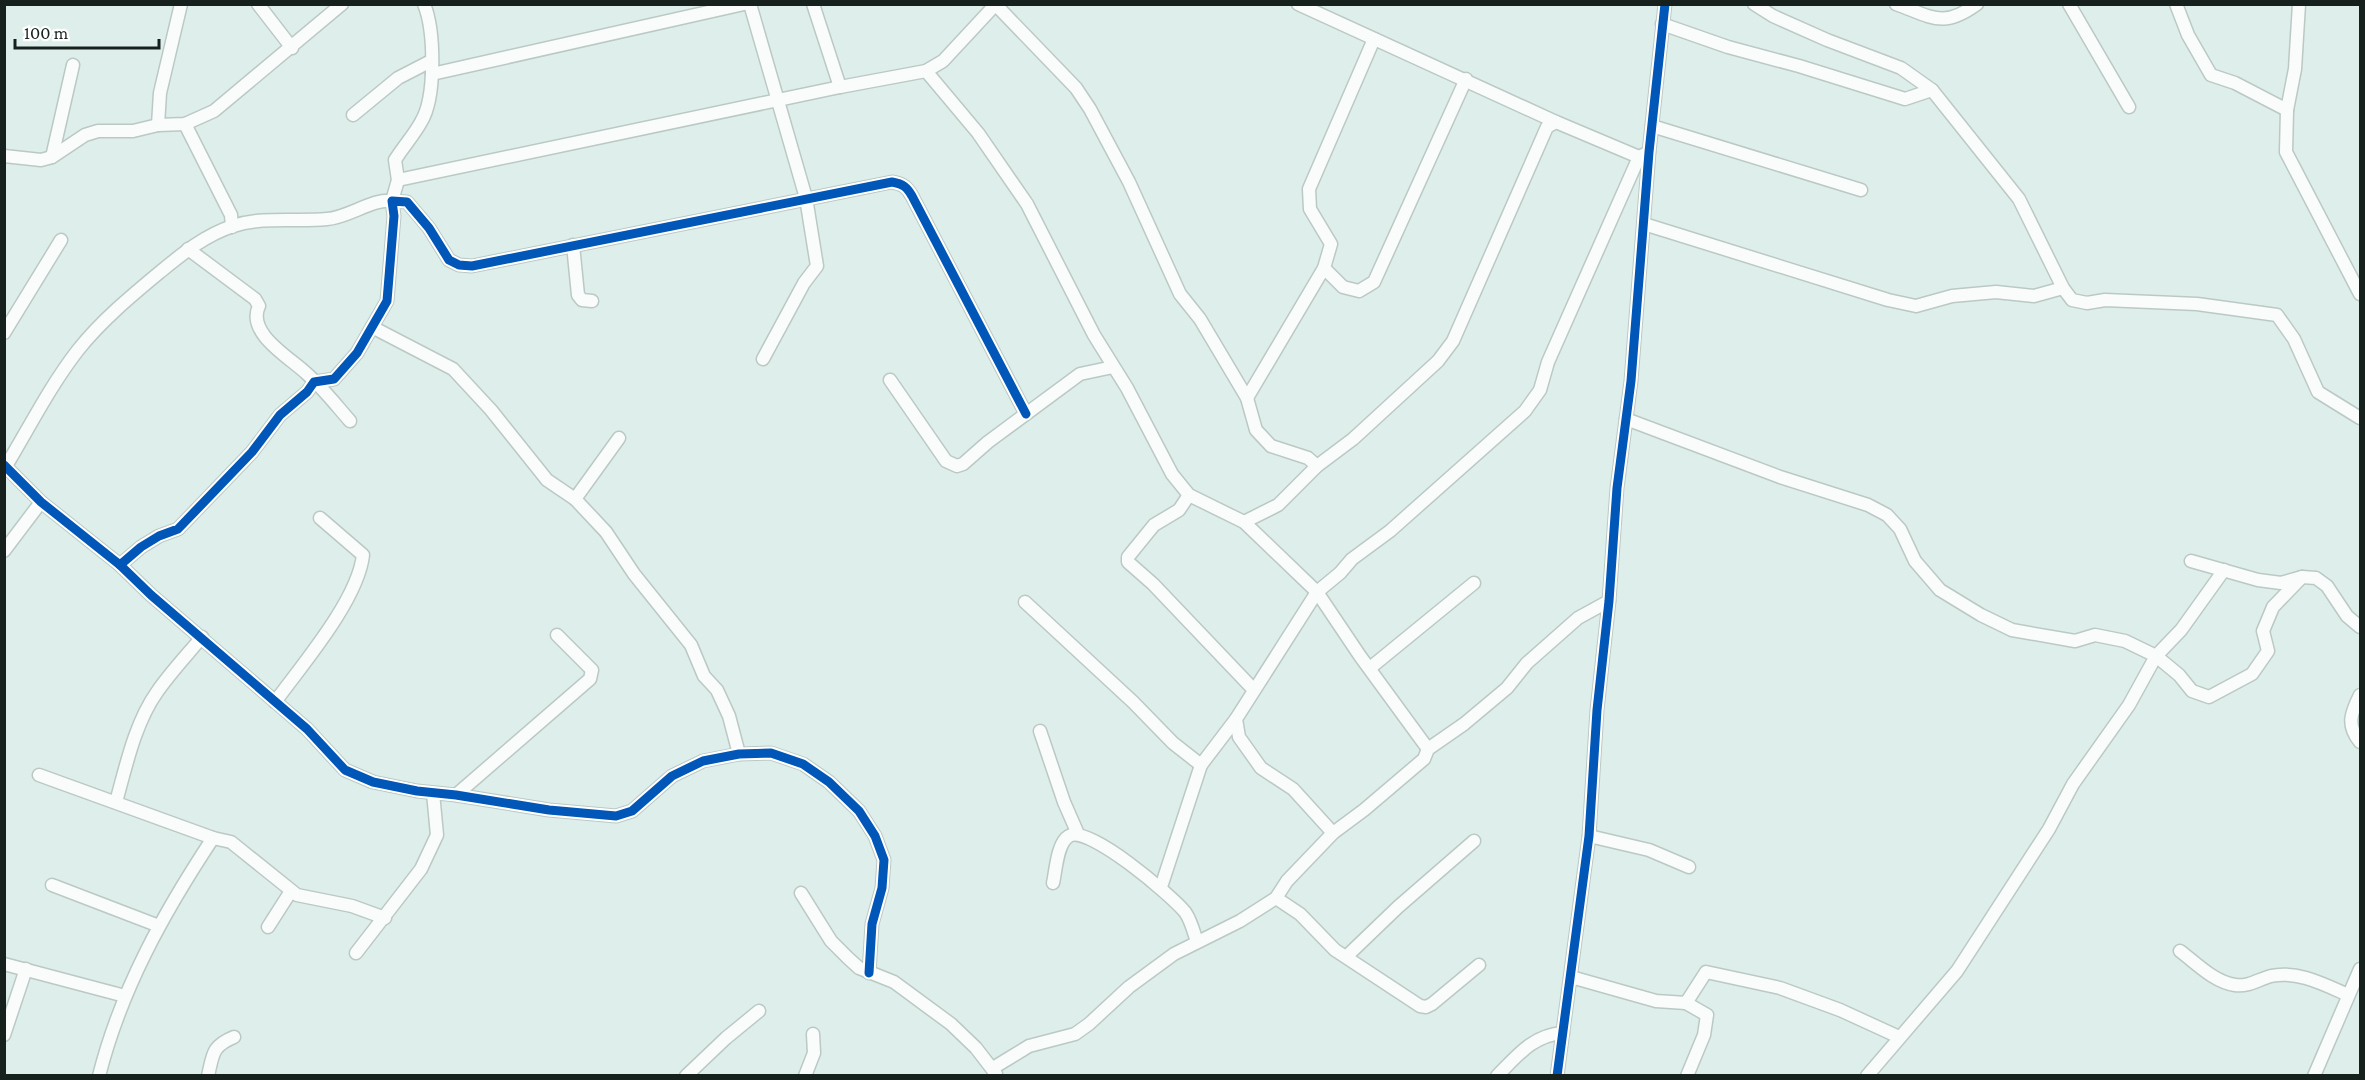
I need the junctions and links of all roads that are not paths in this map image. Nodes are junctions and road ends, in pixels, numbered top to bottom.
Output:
1 (181, 4) edge
2 (258, 4) edge
3 (342, 4) edge
4 (424, 4) edge
5 (744, 4) edge
6 (750, 4) edge
7 (813, 4) edge
8 (1298, 4) edge
9 (1665, 4) edge
10 (1754, 4) edge
11 (1896, 4) edge
12 (1977, 4) edge
13 (2069, 4) edge
14 (2176, 4) edge
15 (2299, 4) edge
16 (996, 5) edge
17 (1662, 24) junction
18 (1374, 39) junction
19 (292, 48) junction
20 (431, 61) junction
21 (73, 65) dead end
22 (926, 71) junction
23 (432, 74) junction
24 (1466, 79) junction
25 (840, 87) junction
26 (1932, 90) junction
27 (778, 101) junction
28 (2129, 106) dead end
29 (2287, 110) junction
30 (353, 115) dead end
31 (1556, 122) junction
32 (185, 124) junction
33 (158, 125) junction
34 (1652, 126) junction
35 (1644, 155) junction
36 (4, 156) edge
37 (52, 157) junction
38 (398, 180) junction
39 (1862, 190) dead end
40 (806, 198) junction
41 (392, 201) junction
42 (1644, 224) junction
43 (232, 227) junction
44 (62, 240) dead end
45 (573, 245) junction
46 (188, 249) junction
47 (1324, 268) junction
48 (2063, 288) junction
49 (2361, 294) edge
50 (592, 301) dead end
51 (372, 327) junction
52 (4, 333) edge
53 (763, 359) dead end
54 (1113, 368) junction
55 (890, 380) dead end
56 (314, 382) junction
57 (1247, 399) junction
58 (1026, 414) junction
59 (2361, 418) edge
60 (1626, 419) junction
61 (350, 421) dead end
62 (619, 438) dead end
63 (5, 466) edge
64 (1317, 466) junction
65 (1189, 495) junction
66 (575, 499) junction
67 (41, 502) junction
68 (320, 518) dead end
69 (1244, 522) junction
70 (4, 551) edge
71 (2191, 561) dead end
72 (120, 565) junction
73 (2224, 570) junction
74 (2302, 577) junction
75 (1474, 583) dead end
76 (1317, 592) junction
77 (1609, 601) junction
78 (1025, 602) dead end
79 (2361, 627) edge
80 (556, 635) dead end
81 (202, 637) junction
82 (2156, 656) junction
83 (1370, 668) junction
84 (1254, 690) junction
85 (2361, 695) edge
86 (275, 702) junction
87 (1236, 719) junction
88 (1040, 731) dead end
89 (2361, 742) edge
90 (1428, 749) junction
91 (739, 754) junction
92 (1201, 765) junction
93 (39, 775) dead end
94 (433, 793) junction
95 (456, 795) junction
96 (116, 802) junction
97 (1334, 833) junction
98 (1078, 834) junction
99 (1589, 836) junction
100 (213, 838) junction
101 (1474, 841) dead end
102 (1689, 867) dead end
103 (1053, 883) dead end
104 (52, 885) dead end
105 (1161, 887) junction
106 (291, 891) junction
107 (801, 893) dead end
108 (1276, 898) junction
109 (385, 918) junction
110 (159, 927) junction
111 (268, 927) dead end
112 (1197, 942) junction
113 (2180, 951) dead end
114 (356, 953) dead end
115 (1347, 957) junction
116 (4, 964) edge
117 (1479, 965) dead end
118 (26, 969) junction
119 (2361, 969) edge
120 (869, 973) junction
121 (1571, 976) junction
122 (2348, 995) junction
123 (125, 996) junction
124 (1686, 1003) junction
125 (759, 1011) dead end
126 (1563, 1033) junction
127 (813, 1034) dead end
128 (4, 1035) edge
129 (234, 1036) dead end
130 (1899, 1037) junction
131 (995, 1072) edge
132 (99, 1076) edge
133 (208, 1076) edge
134 (686, 1076) edge
135 (805, 1076) edge
136 (1497, 1076) edge
137 (1557, 1076) edge
138 (1687, 1076) edge
139 (1867, 1076) edge
140 (2314, 1076) edge

1 - 33 street
2 - 19 street
3 - 19 street
4 - 20 street
5 - 23 street
6 - 27 street
7 - 25 street
8 - 18 street
9 - 17 street
10 - 26 street
11 - 12 street
13 - 28 street
14 - 29 street
15 - 29 street
16 - 22 street
16 - 57 street
17 - 26 street
17 - 34 street
18 - 24 street
18 - 47 street
19 - 32 street
20 - 23 street
20 - 30 street
21 - 37 street
22 - 25 street
22 - 54 street
23 - 38 street
24 - 31 street
24 - 47 street
25 - 27 street
26 - 48 street
27 - 38 street
27 - 40 street
29 - 49 street
31 - 35 street
31 - 64 street
32 - 33 street
32 - 43 street
33 - 37 street
34 - 35 street
34 - 39 street
35 - 42 street
35 - 76 street
36 - 37 street
38 - 41 street
40 - 45 street
40 - 53 street
40 - 58 street
41 - 43 street
41 - 45 street
41 - 51 street
42 - 48 street
42 - 60 street
43 - 46 street
44 - 52 street
45 - 50 street
46 - 56 street
46 - 63 street
47 - 57 street
48 - 59 street
51 - 56 street
51 - 66 street
54 - 58 street
54 - 65 street
55 - 58 street
56 - 61 street
56 - 72 street
57 - 64 street
60 - 77 street
60 - 82 street
62 - 66 street
63 - 67 street
64 - 69 street
65 - 69 street
65 - 84 street
66 - 91 street
67 - 70 street
67 - 72 street
68 - 86 street
69 - 76 street
71 - 73 street
72 - 81 street
73 - 74 street
73 - 82 street
74 - 79 street
74 - 82 street
75 - 83 street
76 - 83 street
76 - 84 street
77 - 90 street
77 - 99 street
78 - 92 street
80 - 95 street
81 - 86 street
81 - 96 street
82 - 130 street
83 - 90 street
84 - 87 street
85 - 89 street
86 - 94 street
87 - 92 street
87 - 97 street
88 - 98 street
90 - 97 street
91 - 95 street
91 - 120 street
92 - 105 street
93 - 96 street
94 - 95 street
94 - 109 street
96 - 100 street
97 - 108 street
98 - 103 street
98 - 105 street
99 - 102 street
99 - 121 street
100 - 106 street
100 - 110 street
101 - 115 street
104 - 110 street
105 - 112 street
106 - 109 street
106 - 111 street
107 - 120 street
108 - 112 street
108 - 115 street
109 - 114 street
110 - 123 street
112 - 131 street
113 - 122 street
115 - 117 street
116 - 118 street
118 - 123 street
118 - 128 street
119 - 122 street
120 - 131 street
121 - 124 street
121 - 126 street
122 - 140 street
123 - 132 street
124 - 130 street
124 - 138 street
125 - 134 street
126 - 136 street
126 - 137 street
127 - 135 street
129 - 133 street
130 - 139 street

